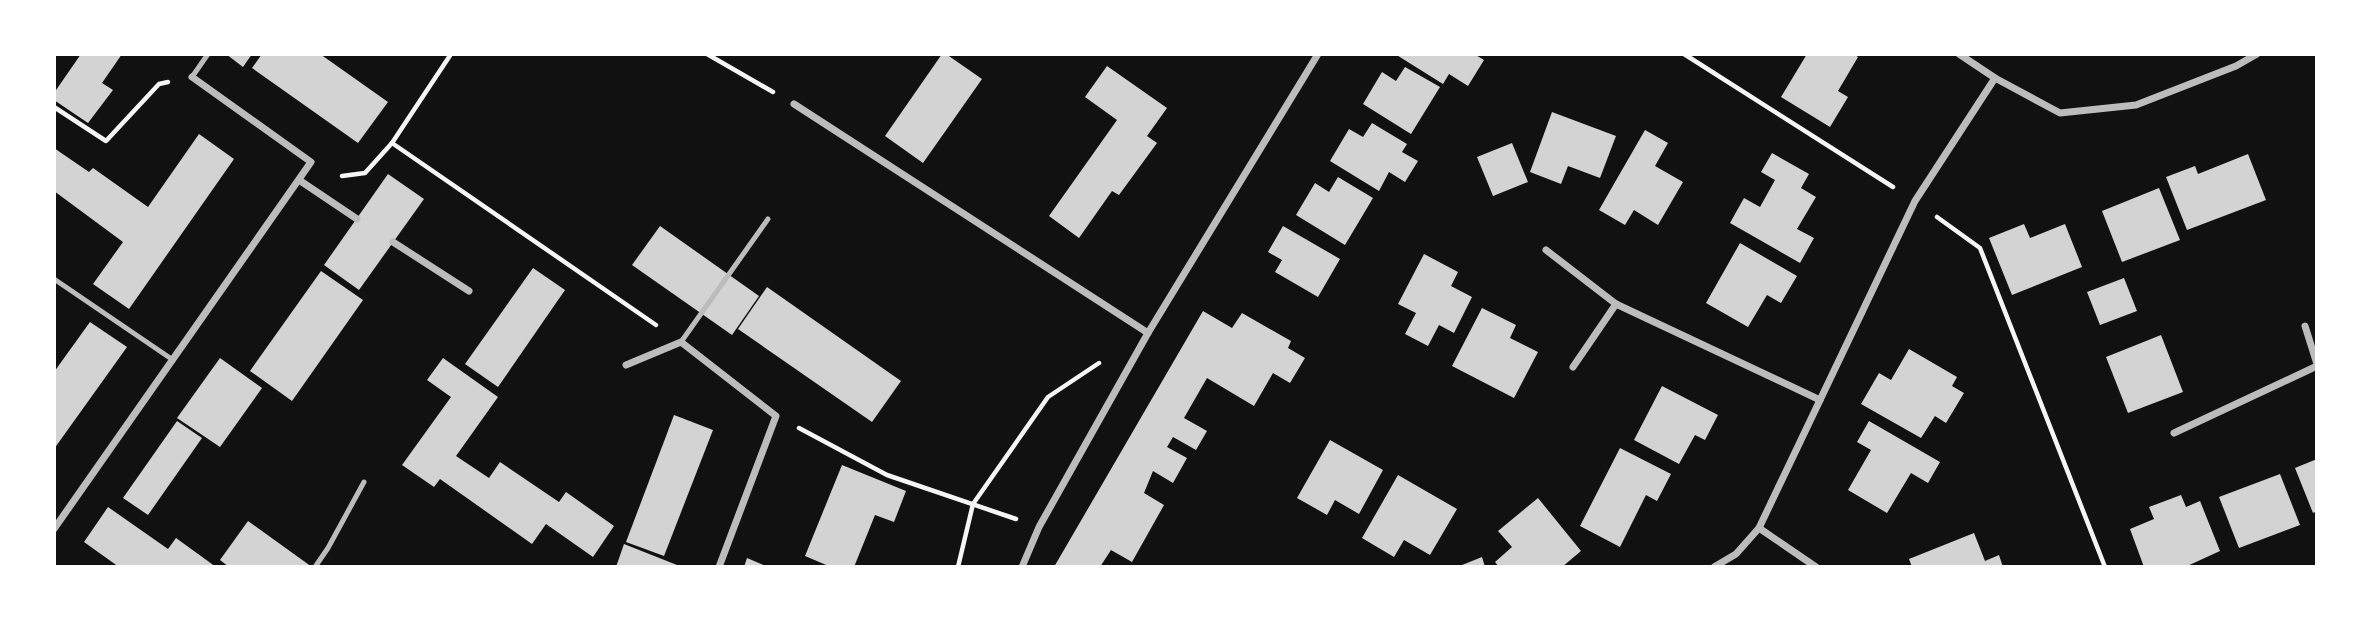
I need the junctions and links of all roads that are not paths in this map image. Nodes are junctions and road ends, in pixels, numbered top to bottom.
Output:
1 (208, 54) edge
2 (1318, 54) edge
3 (1959, 54) edge
4 (2257, 54) edge
5 (192, 77) joint
6 (1995, 78) junction
7 (794, 104) road end
8 (299, 180) junction
9 (357, 219) dead end
10 (768, 219) dead end
11 (393, 243) dead end
12 (1546, 250) dead end
13 (54, 279) edge
14 (470, 291) dead end
15 (1616, 304) junction
16 (2305, 326) dead end
17 (1148, 333) junction
18 (681, 342) junction
19 (173, 360) junction
20 (626, 365) dead end
21 (2317, 365) edge
22 (1573, 367) dead end
23 (1820, 400) junction
24 (2174, 433) dead end
25 (363, 482) dead end
26 (1759, 528) junction
27 (54, 529) edge
28 (315, 567) edge
29 (719, 567) edge
30 (1022, 567) edge
31 (1714, 567) edge
32 (1816, 567) edge

1 - 5 lane
2 - 17 street
3 - 6 street
4 - 6 street
5 - 8 street
6 - 23 street
7 - 17 street
8 - 9 street
8 - 19 street
10 - 18 lane
11 - 14 street
12 - 15 street
13 - 19 lane
15 - 22 street
15 - 23 street
16 - 21 street
17 - 30 street
18 - 20 street
18 - 29 street
19 - 27 street
21 - 24 street
23 - 26 street
25 - 28 lane
26 - 31 street
26 - 32 street

